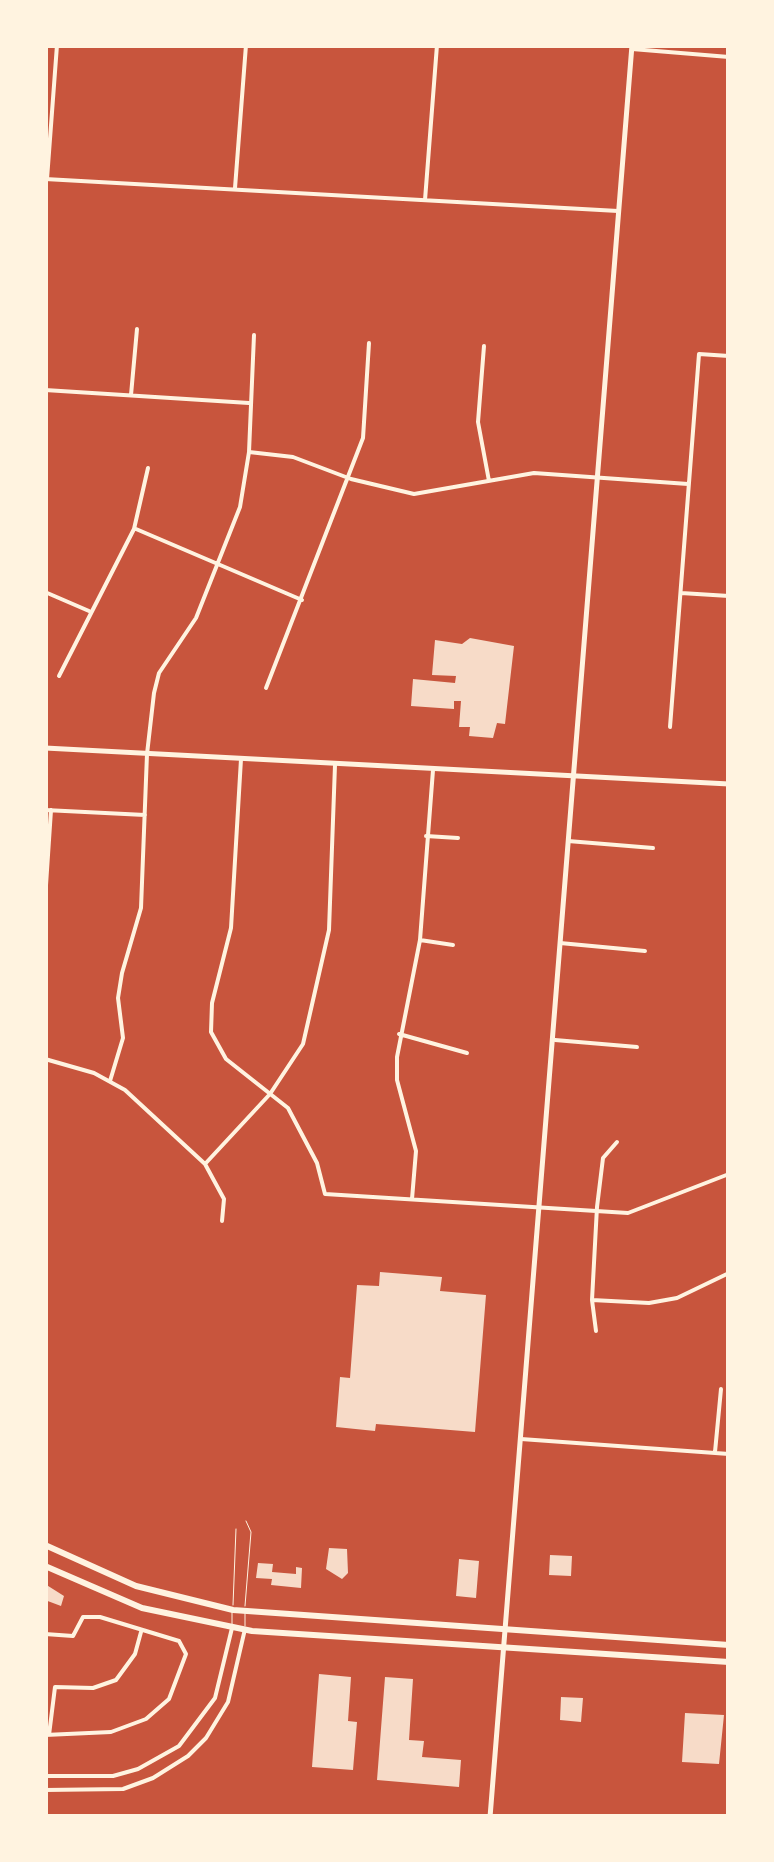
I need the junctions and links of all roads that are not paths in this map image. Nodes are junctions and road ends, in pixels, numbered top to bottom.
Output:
1 (57, 45) edge
2 (246, 45) edge
3 (437, 45) edge
4 (632, 47) edge
5 (729, 57) edge
6 (46, 179) edge
7 (235, 188) junction
8 (425, 201) junction
9 (618, 211) junction
10 (137, 329) dead end
11 (254, 335) dead end
12 (369, 343) dead end
13 (484, 346) dead end
14 (729, 356) edge
15 (45, 390) edge
16 (132, 395) junction
17 (249, 403) junction
18 (249, 452) junction
19 (148, 468) dead end
20 (597, 477) junction
21 (351, 479) junction
22 (489, 481) junction
23 (688, 484) junction
24 (134, 528) junction
25 (216, 566) junction
26 (45, 592) edge
27 (681, 593) junction
28 (729, 596) edge
29 (302, 600) junction
30 (88, 612) junction
31 (58, 676) dead end
32 (266, 688) dead end
33 (670, 727) dead end
34 (45, 748) edge
35 (147, 754) junction
36 (242, 759) junction
37 (335, 764) junction
38 (433, 770) junction
39 (573, 776) junction
40 (729, 784) edge
41 (48, 810) edge
42 (145, 815) junction
43 (426, 836) junction
44 (458, 838) dead end
45 (568, 841) junction
46 (653, 848) dead end
47 (45, 900) edge
48 (420, 940) junction
49 (560, 943) junction
50 (452, 944) dead end
51 (645, 950) dead end
52 (399, 1034) junction
53 (555, 1040) junction
54 (637, 1048) dead end
55 (467, 1052) dead end
56 (45, 1059) edge
57 (110, 1081) junction
58 (270, 1094) junction
59 (617, 1142) dead end
60 (205, 1164) junction
61 (729, 1174) edge
62 (412, 1199) junction
63 (540, 1208) junction
64 (598, 1211) junction
65 (222, 1221) dead end
66 (729, 1274) edge
67 (592, 1300) junction
68 (596, 1331) dead end
69 (721, 1390) dead end
70 (522, 1438) junction
71 (716, 1452) junction
72 (729, 1454) edge
73 (246, 1520) dead end
74 (236, 1528) dead end
75 (45, 1546) edge
76 (45, 1566) edge
77 (232, 1610) junction
78 (245, 1612) junction
79 (232, 1628) junction
80 (244, 1630) junction
81 (140, 1632) junction
82 (45, 1634) edge
83 (506, 1638) junction
84 (729, 1645) edge
85 (729, 1662) edge
86 (47, 1735) edge
87 (45, 1776) edge
88 (45, 1790) edge
89 (490, 1817) edge

1 - 6 street
2 - 7 street
3 - 8 street
4 - 5 street
4 - 9 street
6 - 7 street
7 - 8 street
8 - 9 street
9 - 20 street
10 - 16 street
11 - 17 street
12 - 21 street
13 - 22 street
14 - 23 street
15 - 16 street
16 - 17 street
17 - 18 street
18 - 21 street
18 - 25 street
19 - 24 street
20 - 22 street
20 - 23 street
20 - 39 street
21 - 22 street
21 - 29 street
23 - 27 street
24 - 25 street
24 - 30 street
25 - 29 street
25 - 35 street
26 - 30 street
27 - 28 street
27 - 33 street
29 - 32 street
30 - 31 street
34 - 35 street
35 - 36 street
35 - 42 street
36 - 37 street
36 - 58 street
37 - 38 street
37 - 58 street
38 - 39 street
38 - 43 street
39 - 40 street
39 - 45 street
41 - 42 street
41 - 47 street
42 - 57 street
43 - 44 street
43 - 48 street
45 - 46 street
45 - 49 street
48 - 50 street
48 - 52 street
49 - 51 street
49 - 53 street
52 - 55 street
52 - 62 street
53 - 54 street
53 - 63 street
56 - 57 street
57 - 60 street
58 - 60 street
58 - 62 street
59 - 64 street
60 - 65 street
61 - 64 street
62 - 63 street
63 - 64 street
63 - 70 street
64 - 67 street
66 - 67 street
67 - 68 street
69 - 71 street
70 - 71 street
70 - 83 street
71 - 72 street
73 - 78 lane
74 - 77 lane
75 - 77 main road
76 - 79 main road
77 - 78 main road
77 - 79 lane
78 - 80 lane
78 - 83 main road
79 - 80 main road
79 - 87 street
80 - 83 main road
80 - 88 street
81 - 82 street
81 - 86 street
81 - 86 street
83 - 84 main road
83 - 85 main road
83 - 89 street

